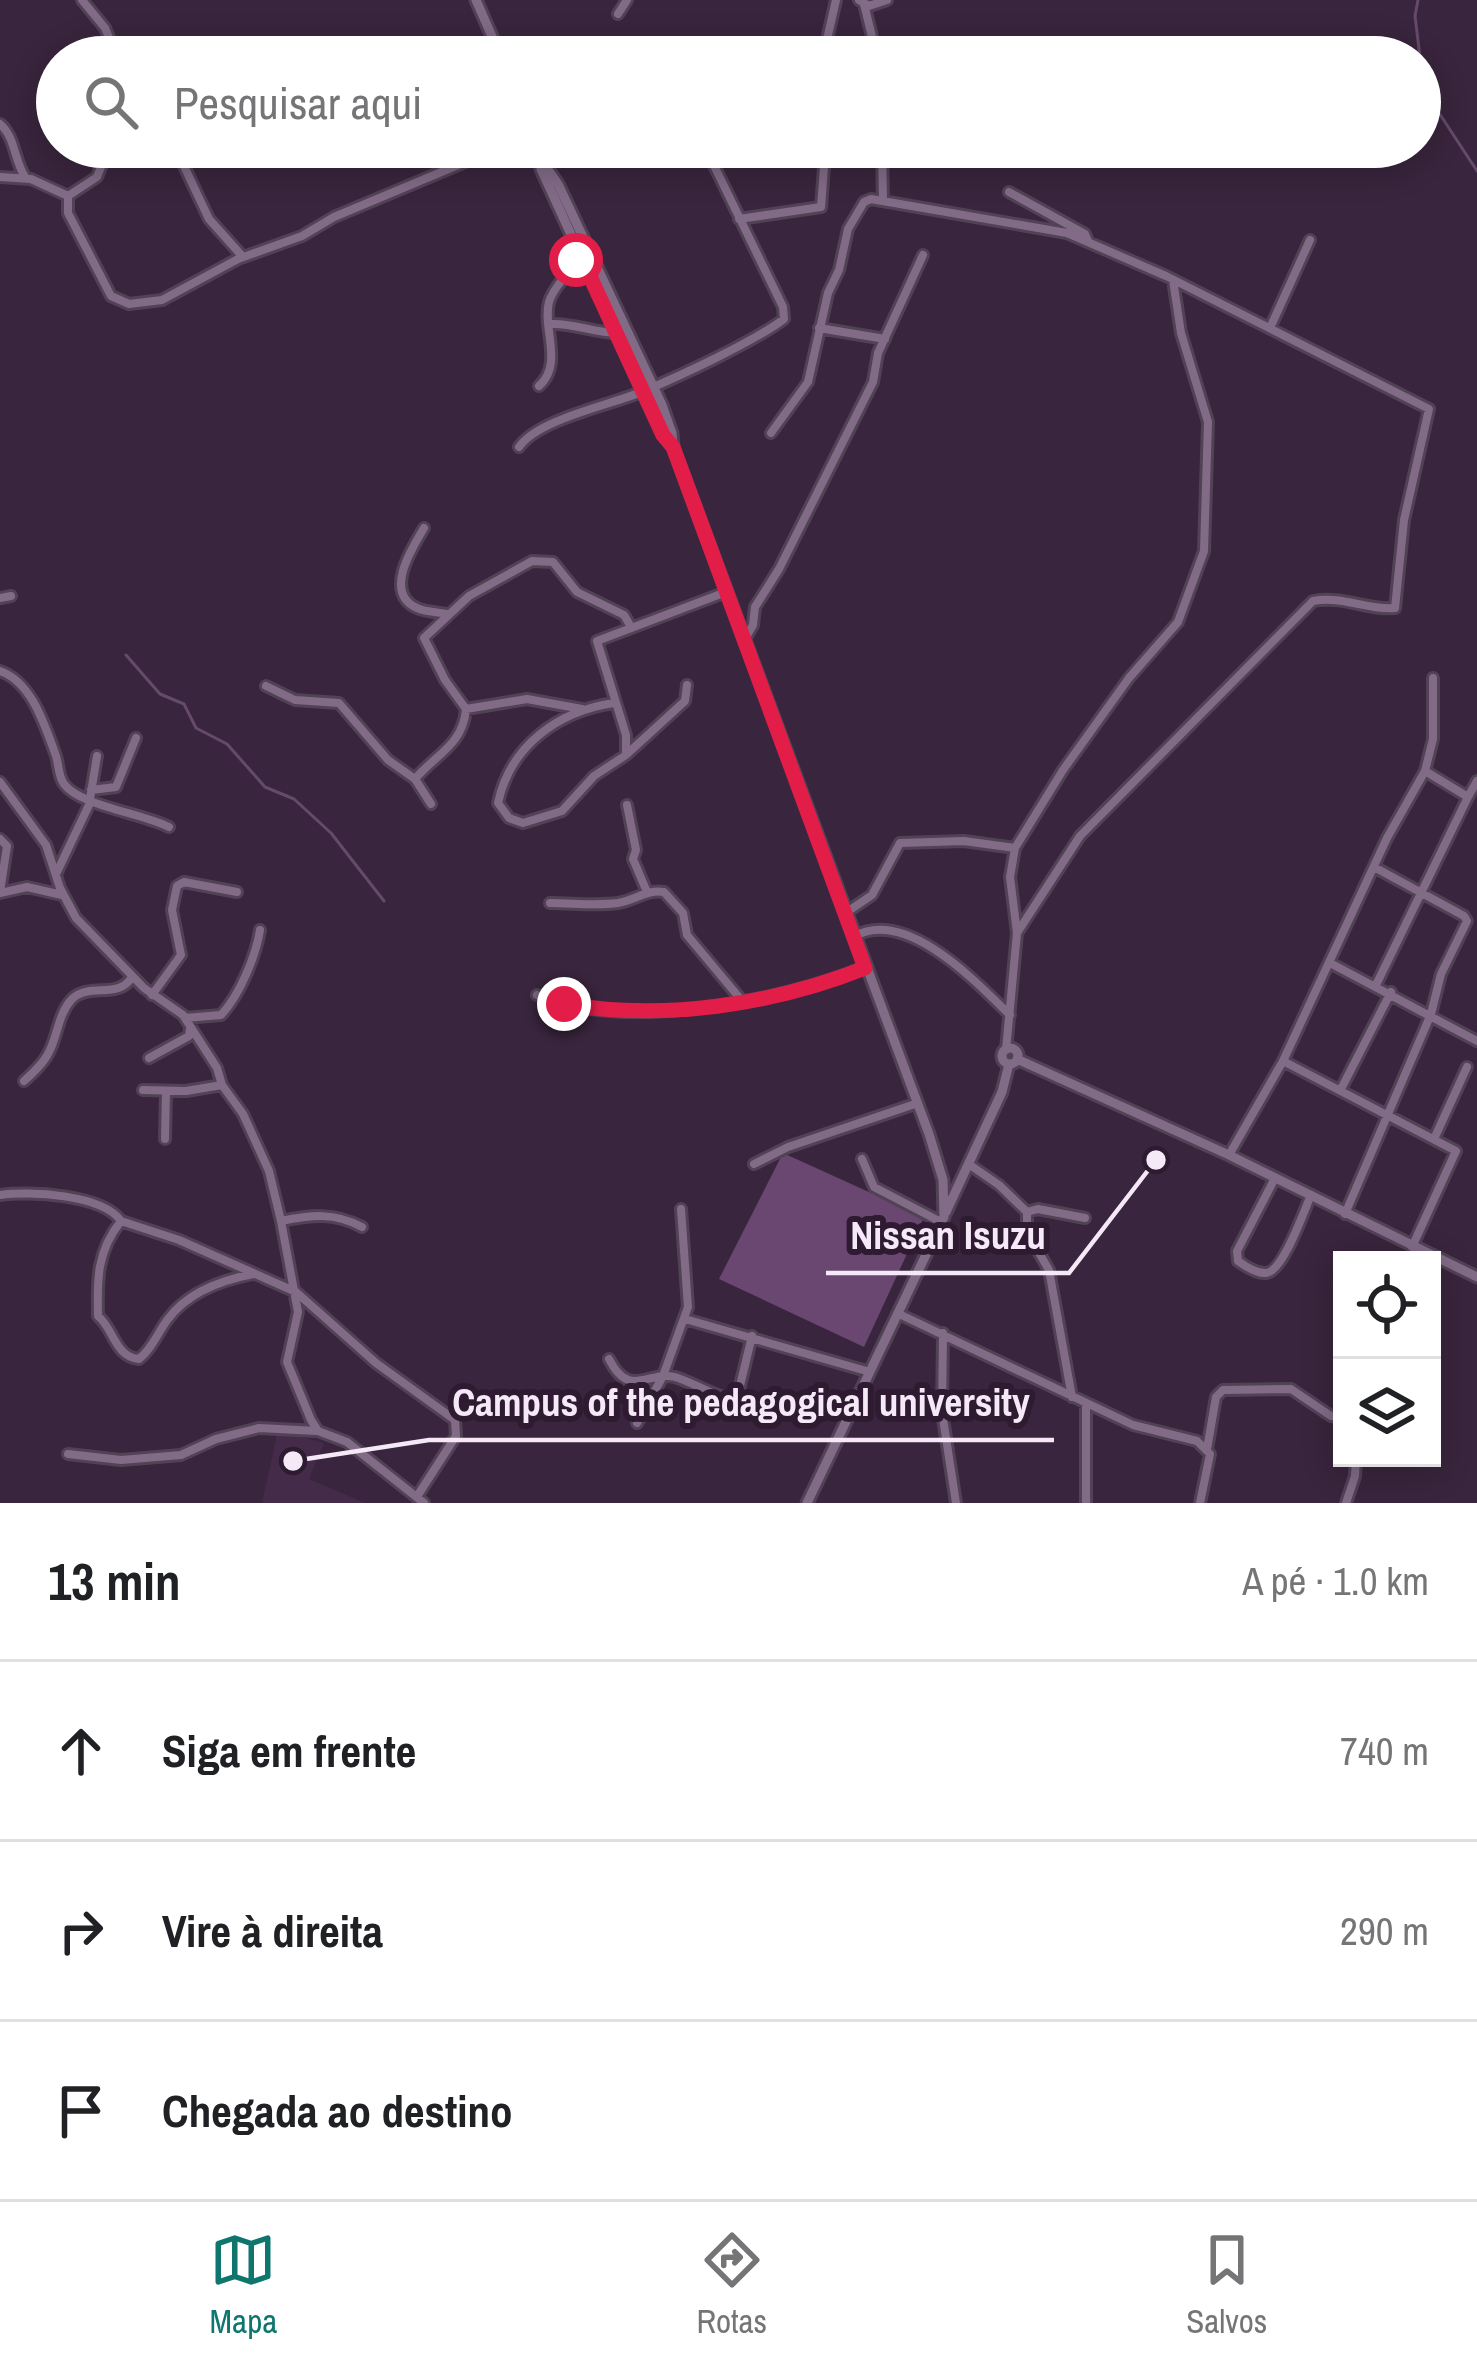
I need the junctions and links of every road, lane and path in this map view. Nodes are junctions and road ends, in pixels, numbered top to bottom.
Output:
1 (82, 0) edge
2 (476, 0) edge
3 (627, 0) edge
4 (836, 0) edge
5 (887, 0) edge
6 (862, 2) edge
7 (618, 14) dead end
8 (108, 36) edge
9 (492, 36) edge
10 (828, 36) edge
11 (871, 36) edge
12 (0, 124) edge
13 (101, 168) edge
14 (185, 168) edge
15 (452, 168) edge
16 (541, 168) edge
17 (550, 168) edge
18 (715, 168) edge
19 (824, 168) edge
20 (882, 168) edge
21 (0, 177) edge
22 (26, 178) junction
23 (1009, 192) dead end
24 (68, 196) junction
25 (883, 200) junction
26 (739, 219) junction
27 (1310, 241) dead end
28 (1088, 243) junction
29 (576, 246) junction
30 (923, 255) dead end
31 (243, 257) junction
32 (1172, 279) junction
33 (551, 324) junction
34 (819, 328) junction
35 (1270, 328) junction
36 (617, 333) junction
37 (884, 339) junction
38 (629, 345) junction
39 (539, 386) dead end
40 (649, 388) junction
41 (771, 433) dead end
42 (519, 447) dead end
43 (424, 528) dead end
44 (726, 592) junction
45 (447, 614) junction
46 (632, 627) junction
47 (744, 640) junction
48 (0, 671) edge
49 (1433, 678) dead end
50 (686, 685) dead end
51 (266, 686) dead end
52 (614, 703) junction
53 (466, 709) junction
54 (582, 709) junction
55 (136, 738) dead end
56 (626, 755) junction
57 (97, 756) dead end
58 (1425, 771) junction
59 (415, 779) junction
60 (1477, 781) edge
61 (0, 782) edge
62 (89, 795) junction
63 (1468, 797) junction
64 (431, 805) dead end
65 (627, 806) dead end
66 (169, 827) dead end
67 (0, 839) edge
68 (1015, 848) junction
69 (1374, 867) junction
70 (57, 874) junction
71 (0, 892) edge
72 (237, 892) dead end
73 (646, 892) junction
74 (1420, 893) junction
75 (63, 895) junction
76 (550, 903) dead end
77 (847, 912) junction
78 (260, 930) dead end
79 (1017, 933) junction
80 (855, 936) junction
81 (1330, 963) junction
82 (865, 968) junction
83 (132, 977) junction
84 (1376, 985) junction
85 (1391, 992) junction
86 (537, 994) dead end
87 (152, 995) junction
88 (743, 1002) junction
89 (1431, 1014) junction
90 (182, 1015) junction
91 (1012, 1016) junction
92 (1477, 1041) edge
93 (1006, 1049) joint
94 (149, 1058) dead end
95 (1282, 1061) junction
96 (1013, 1062) junction
97 (1468, 1067) dead end
98 (24, 1081) dead end
99 (222, 1085) junction
100 (1341, 1089) junction
101 (143, 1090) dead end
102 (166, 1091) junction
103 (915, 1104) junction
104 (1386, 1116) junction
105 (165, 1139) dead end
106 (1434, 1139) junction
107 (1229, 1155) junction
108 (862, 1159) dead end
109 (754, 1164) dead end
110 (970, 1166) junction
111 (1274, 1180) junction
112 (0, 1195) edge
113 (1311, 1195) junction
114 (681, 1209) dead end
115 (1027, 1212) junction
116 (1345, 1214) junction
117 (1085, 1218) dead end
118 (942, 1220) junction
119 (121, 1221) junction
120 (280, 1221) junction
121 (362, 1227) dead end
122 (1412, 1247) junction
123 (254, 1274) junction
124 (1477, 1277) edge
125 (296, 1292) junction
126 (899, 1314) junction
127 (685, 1319) junction
128 (943, 1334) junction
129 (752, 1336) junction
130 (609, 1359) dead end
131 (870, 1372) junction
132 (663, 1376) junction
133 (1072, 1396) junction
134 (1086, 1403) junction
135 (1333, 1417) edge
136 (637, 1423) dead end
137 (318, 1431) junction
138 (1207, 1449) junction
139 (68, 1454) dead end
140 (1356, 1467) edge
141 (421, 1499) edge
142 (807, 1503) edge
143 (956, 1503) edge
144 (1086, 1503) edge
145 (1200, 1503) edge
146 (1346, 1503) edge

1 - 8 street
2 - 9 street
3 - 7 street
4 - 10 street
5 - 6 street
6 - 11 street
12 - 22 street
13 - 24 street
14 - 31 street
15 - 31 street
16 - 29 street
17 - 38 street
18 - 26 street
19 - 26 street
20 - 25 street
21 - 22 street
22 - 24 street
23 - 28 street
24 - 31 street
25 - 28 street
25 - 34 street
26 - 40 street
27 - 35 street
28 - 32 street
29 - 33 street
29 - 36 street
30 - 37 street
32 - 35 street
32 - 68 street
33 - 36 street
33 - 39 street
34 - 37 street
34 - 41 street
35 - 79 street
36 - 38 street
37 - 47 street
38 - 40 street
40 - 42 street
40 - 44 street
43 - 45 street
44 - 46 street
44 - 47 street
45 - 46 street
45 - 53 street
46 - 52 street
47 - 77 street
48 - 62 street
49 - 58 street
50 - 56 street
51 - 59 street
52 - 54 street
52 - 56 street
53 - 54 street
53 - 59 street
54 - 56 street
55 - 62 street
57 - 62 street
58 - 63 street
58 - 69 street
59 - 64 street
60 - 63 street
61 - 70 street
62 - 66 street
62 - 70 street
63 - 74 street
65 - 73 street
67 - 71 street
68 - 77 street
68 - 79 street
69 - 74 street
69 - 81 street
70 - 75 street
71 - 75 street
72 - 87 street
73 - 76 street
73 - 88 street
74 - 84 street
74 - 89 street
75 - 83 street
77 - 80 street
78 - 90 street
79 - 91 street
80 - 82 street
80 - 91 street
81 - 84 street
81 - 95 street
82 - 88 street
82 - 103 street
83 - 87 street
83 - 98 street
84 - 85 street
85 - 89 street
85 - 100 street
86 - 88 street
87 - 90 street
89 - 92 street
89 - 104 street
90 - 94 street
90 - 99 street
91 - 93 street
93 - 96 street
95 - 100 street
95 - 107 street
96 - 107 street
96 - 110 street
97 - 106 street
99 - 102 street
99 - 120 street
100 - 104 street
101 - 102 street
102 - 105 street
103 - 109 street
103 - 118 street
104 - 106 street
104 - 116 street
106 - 122 street
107 - 111 street
108 - 118 street
110 - 115 street
110 - 118 street
111 - 113 street
111 - 113 street
112 - 119 street
113 - 116 street
114 - 127 street
115 - 117 street
115 - 133 street
116 - 122 street
118 - 126 street
119 - 123 street
119 - 123 street
120 - 121 street
120 - 125 street
122 - 124 street
123 - 125 street
125 - 137 street
125 - 141 street
126 - 128 street
126 - 131 street
127 - 129 street
127 - 132 street
128 - 133 street
128 - 143 street
129 - 131 street
129 - 132 street
130 - 132 street
131 - 142 street
132 - 136 street
133 - 134 street
134 - 138 street
134 - 144 street
135 - 138 street
137 - 139 street
137 - 141 street
138 - 145 street
140 - 146 street

